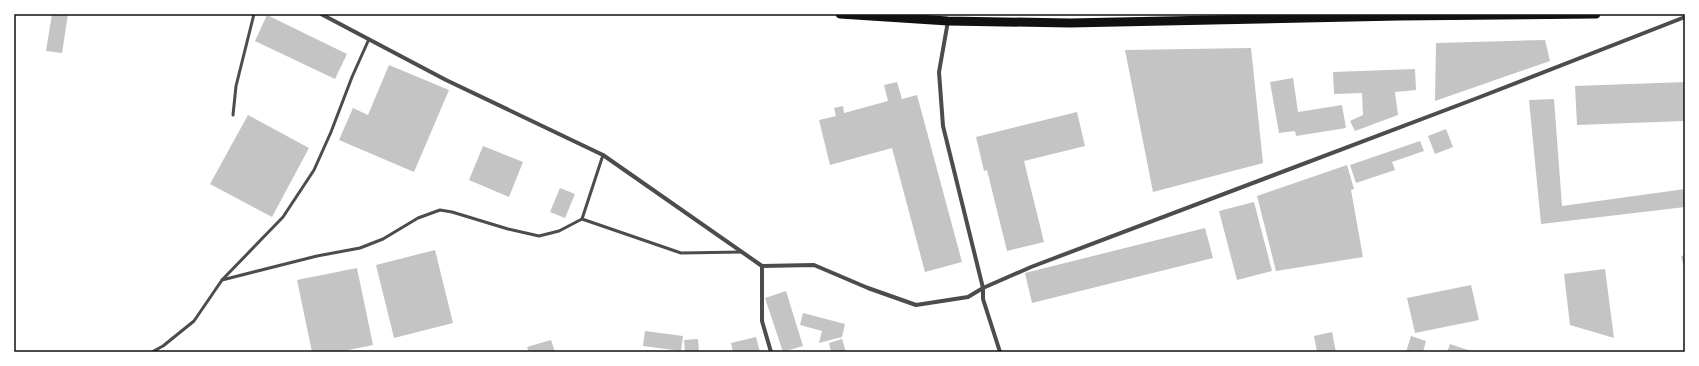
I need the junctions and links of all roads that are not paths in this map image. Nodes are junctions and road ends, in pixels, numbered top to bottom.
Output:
1 (254, 14) edge
2 (322, 14) edge
3 (840, 14) edge
4 (1507, 14) edge
5 (1596, 14) edge
6 (1257, 16) edge
7 (1685, 17) edge
8 (948, 21) junction
9 (369, 39) junction
10 (233, 115) dead end
11 (603, 155) junction
12 (582, 219) junction
13 (742, 252) junction
14 (762, 266) junction
15 (222, 280) junction
16 (983, 288) junction
17 (152, 352) edge
18 (772, 352) edge
19 (1000, 352) edge

1 - 10 lane
2 - 9 street
3 - 8 main road
4 - 5 main road
4 - 6 main road
6 - 8 main road
7 - 16 street
8 - 16 street
9 - 11 street
9 - 15 lane
11 - 12 lane
11 - 13 street
12 - 13 lane
12 - 15 lane
13 - 14 street
14 - 16 street
14 - 18 street
15 - 17 lane
16 - 19 street

